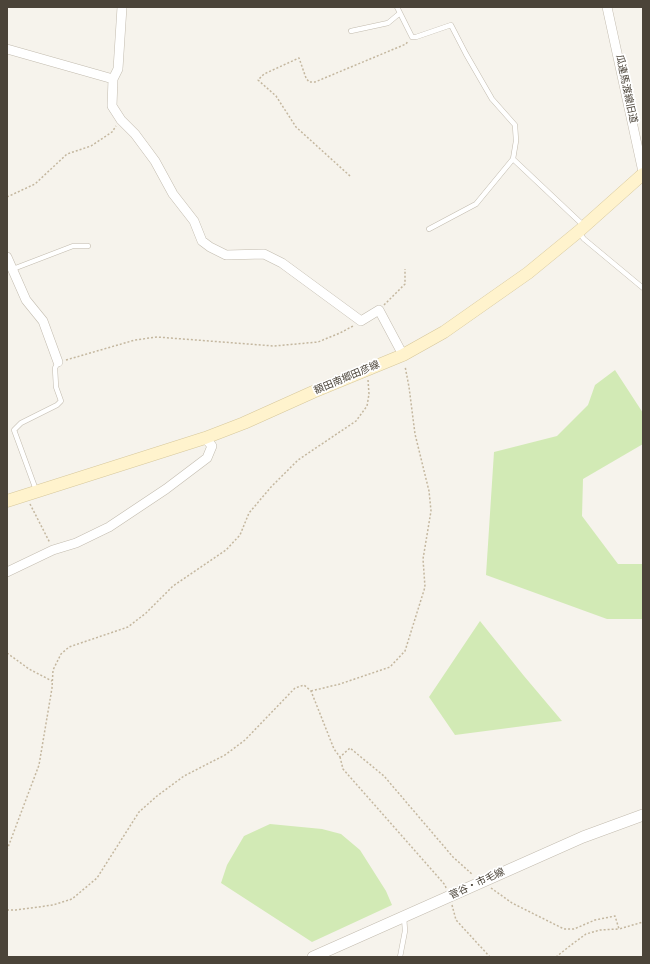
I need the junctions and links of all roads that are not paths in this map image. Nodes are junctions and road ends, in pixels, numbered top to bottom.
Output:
1 (122, 7) edge
2 (397, 7) edge
3 (607, 7) edge
4 (400, 14) junction
5 (351, 31) dead end
6 (7, 49) edge
7 (113, 79) junction
8 (513, 159) junction
9 (643, 173) edge
10 (429, 229) dead end
11 (582, 230) junction
12 (88, 246) dead end
13 (7, 257) edge
14 (13, 270) junction
15 (643, 288) edge
16 (403, 355) junction
17 (58, 362) joint
18 (205, 438) junction
19 (31, 495) junction
20 (7, 501) edge
21 (7, 572) edge
22 (643, 815) edge
23 (404, 917) junction
24 (314, 957) edge
25 (400, 957) edge

1 - 7 street
2 - 4 lane
3 - 9 street, 瓜連馬渡線旧道
4 - 5 lane
4 - 8 lane
6 - 7 street
7 - 16 street
8 - 10 lane
8 - 11 lane
9 - 11 main road, 額田南郷田彦線
11 - 15 lane
11 - 16 main road, 額田南郷田彦線
12 - 14 lane
13 - 14 street
14 - 17 street
16 - 18 main road, 額田南郷田彦線
17 - 19 lane
18 - 19 main road, 額田南郷田彦線
18 - 21 street
19 - 20 main road, 額田南郷田彦線
22 - 23 street, 菅谷・市毛線
23 - 24 street, 菅谷・市毛線
23 - 25 lane

